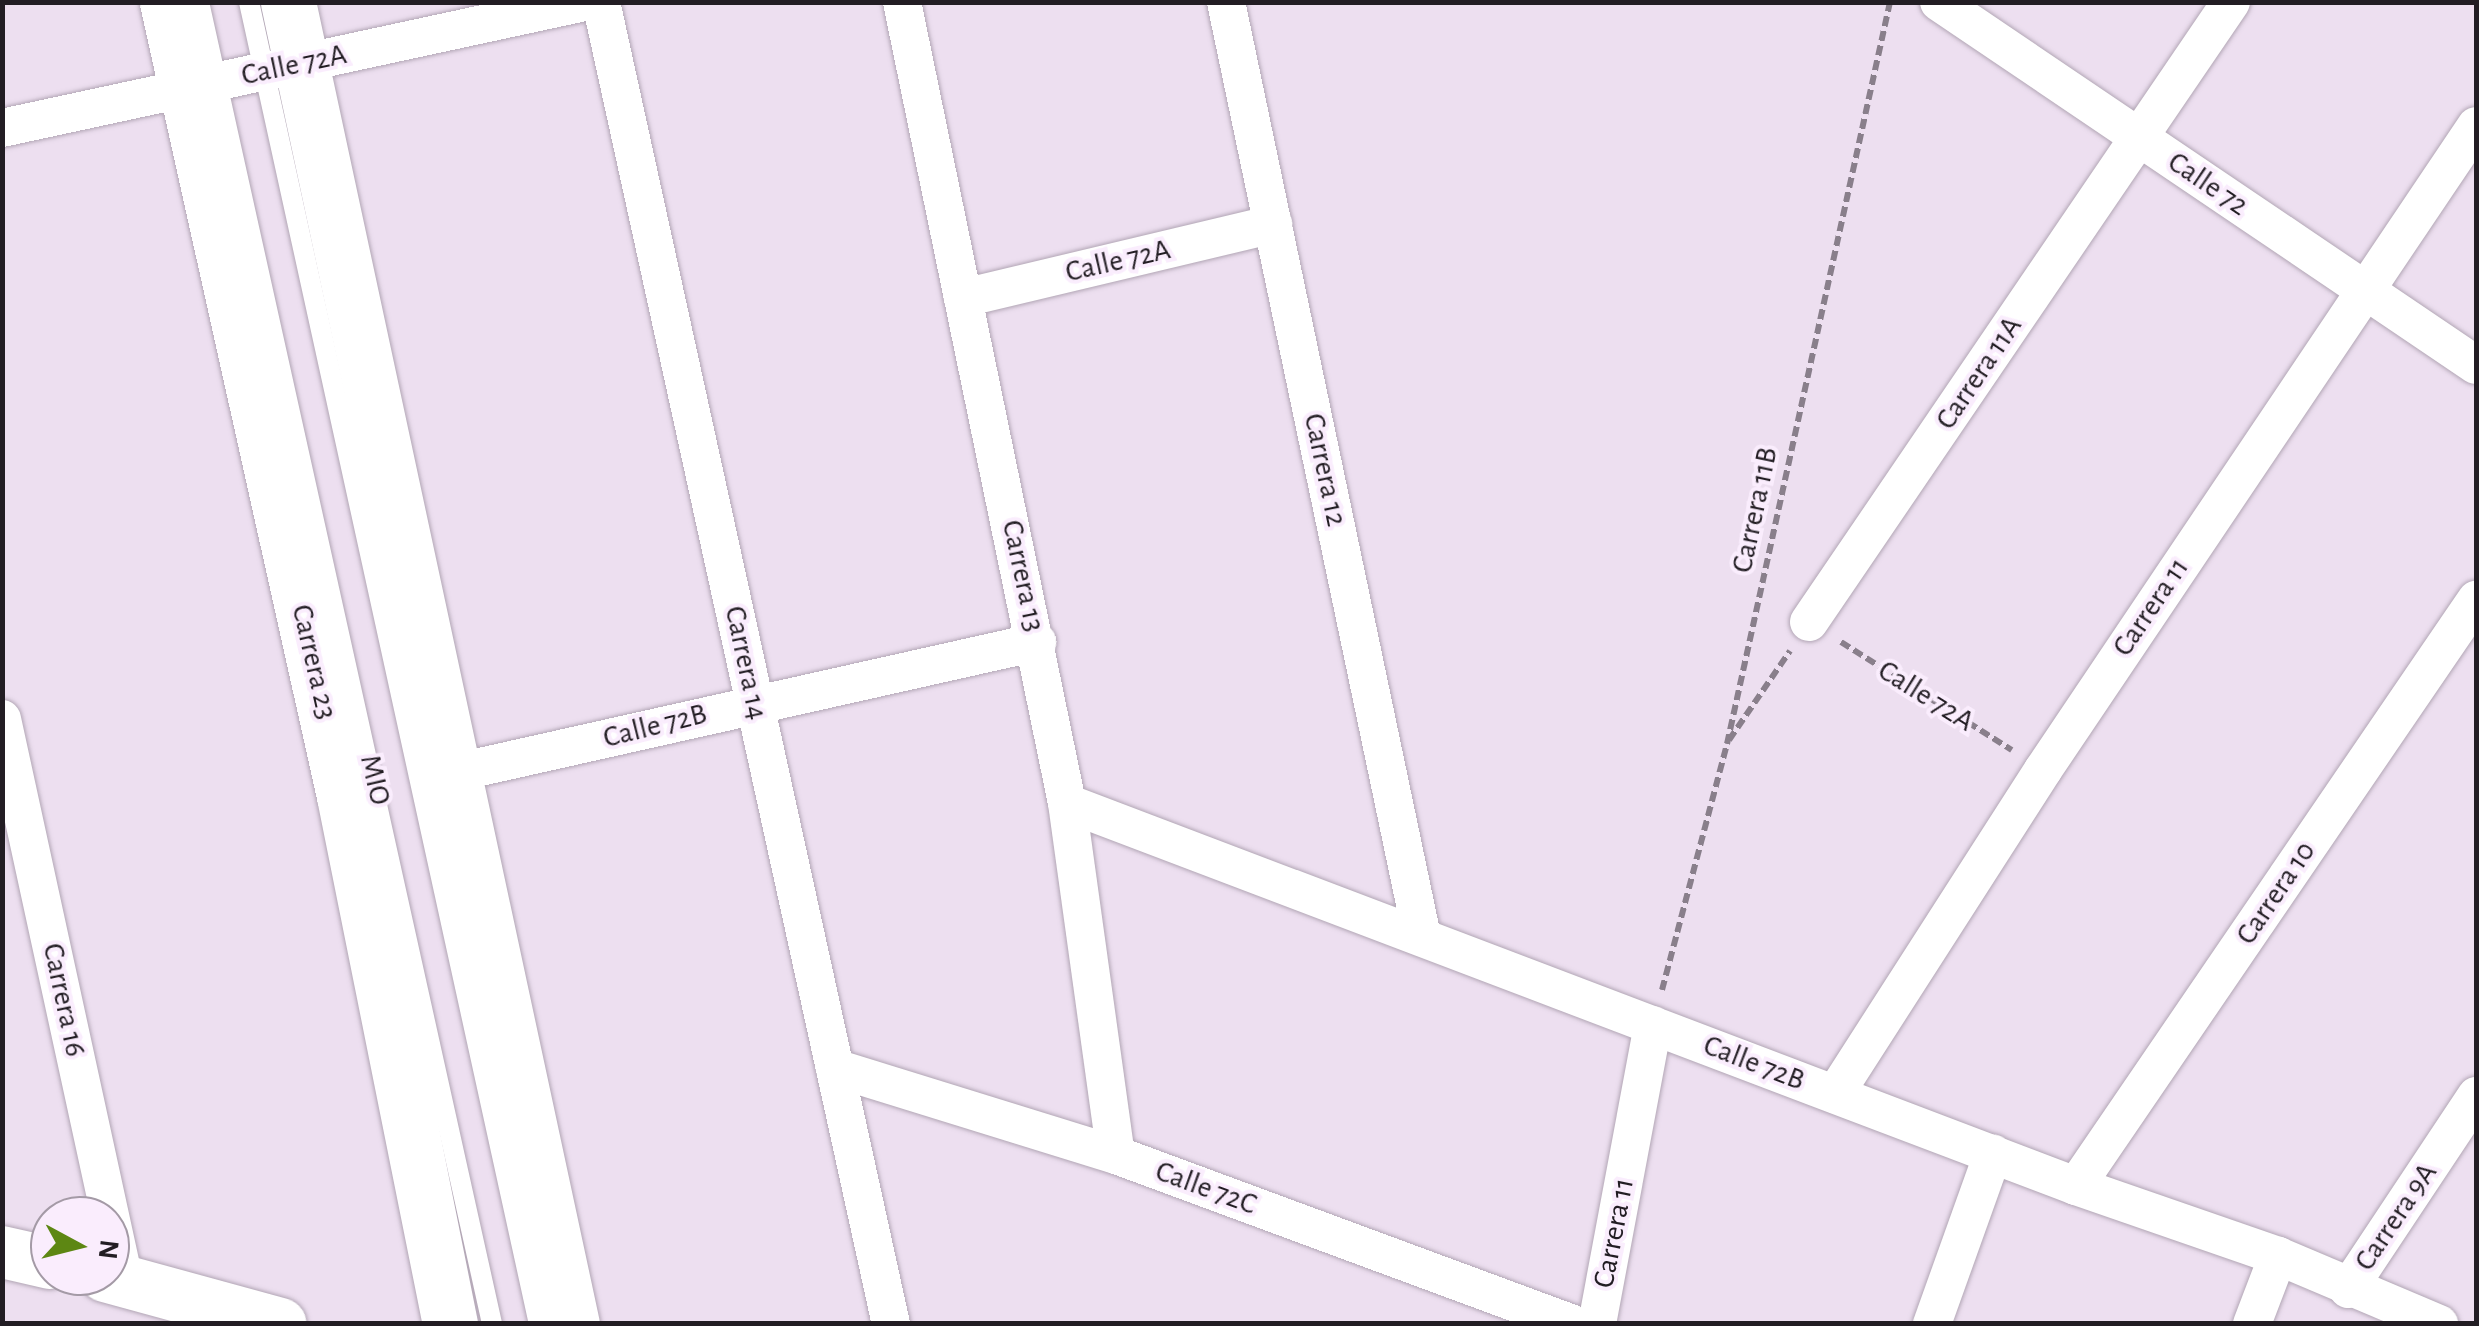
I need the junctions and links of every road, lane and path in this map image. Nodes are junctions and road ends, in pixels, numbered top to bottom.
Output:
1 (166, 2) edge
2 (199, 2) edge
3 (249, 2) edge
4 (288, 2) edge
5 (584, 2) edge
6 (601, 2) edge
7 (902, 2) edge
8 (1226, 2) edge
9 (1890, 2) edge
10 (1939, 2) edge
11 (2232, 2) edge
12 (283, 68) junction
13 (201, 86) junction
14 (2476, 126) edge
15 (2, 128) edge
16 (2139, 138) junction
17 (1274, 224) junction
18 (2364, 289) junction
19 (963, 298) junction
20 (2476, 365) edge
21 (2476, 600) edge
22 (1810, 622) junction
23 (1037, 642) junction
24 (755, 701) junction
25 (2, 720) edge
26 (1727, 744) junction
27 (2042, 770) junction
28 (449, 774) junction
29 (1068, 804) junction
30 (1422, 938) junction
31 (1653, 1025) junction
32 (835, 1068) junction
33 (1835, 1094) junction
34 (2476, 1096) edge
35 (1993, 1154) junction
36 (1116, 1155) junction
37 (2076, 1186) junction
38 (98, 1196) edge
39 (2, 1252) edge
40 (2278, 1256) junction
41 (30, 1258) edge
42 (130, 1282) edge
43 (2348, 1289) junction
44 (281, 1324) edge
45 (450, 1324) edge
46 (492, 1324) edge
47 (539, 1324) edge
48 (572, 1324) edge
49 (891, 1324) edge
50 (1572, 1324) edge
51 (1597, 1324) edge
52 (1932, 1324) edge
53 (2252, 1324) edge
54 (2440, 1324) edge

1 - 13 main road, Carrera 23
2 - 13 lane, MIO
3 - 12 lane, MIO
4 - 12 main road
5 - 12 street, Calle 72A
6 - 24 street, Carrera 14
7 - 19 street, Carrera 13
8 - 17 street, Carrera 12
9 - 26 path, Carrera 11B
10 - 16 street, Calle 72
11 - 16 street, Carrera 11A
12 - 13 street, Calle 72A
12 - 28 main road
12 - 47 lane, MIO
13 - 15 street, Calle 72A
13 - 45 main road, Carrera 23
13 - 46 lane, MIO
14 - 18 street, Carrera 11
16 - 18 street, Calle 72
16 - 22 street, Carrera 11A
17 - 19 street, Calle 72A
17 - 30 street, Carrera 12
18 - 20 street, Calle 72
18 - 27 street, Carrera 11
19 - 23 street, Carrera 13
21 - 37 street, Carrera 10
22 - 26 path
22 - 27 path, Calle 72A
23 - 24 street, Calle 72B
23 - 29 street, Carrera 13
24 - 28 street, Calle 72B
24 - 32 street, Carrera 14
25 - 38 street, Carrera 16
26 - 31 path, Carrera 11B
27 - 33 street, Carrera 11
28 - 48 main road
29 - 30 street, Calle 72B
29 - 36 street, Carrera 13
30 - 31 street, Calle 72B
31 - 33 street, Calle 72B
31 - 51 street, Carrera 11
32 - 36 street, Calle 72C
32 - 49 street, Carrera 14
33 - 35 street, Calle 72B
34 - 43 street, Carrera 9A
35 - 37 street, Calle 72B
35 - 52 street
36 - 50 street, Calle 72C
37 - 40 street, Calle 72B
39 - 41 main road
40 - 43 street, Calle 72B
40 - 53 street
42 - 44 main road
43 - 54 street, Calle 72B

